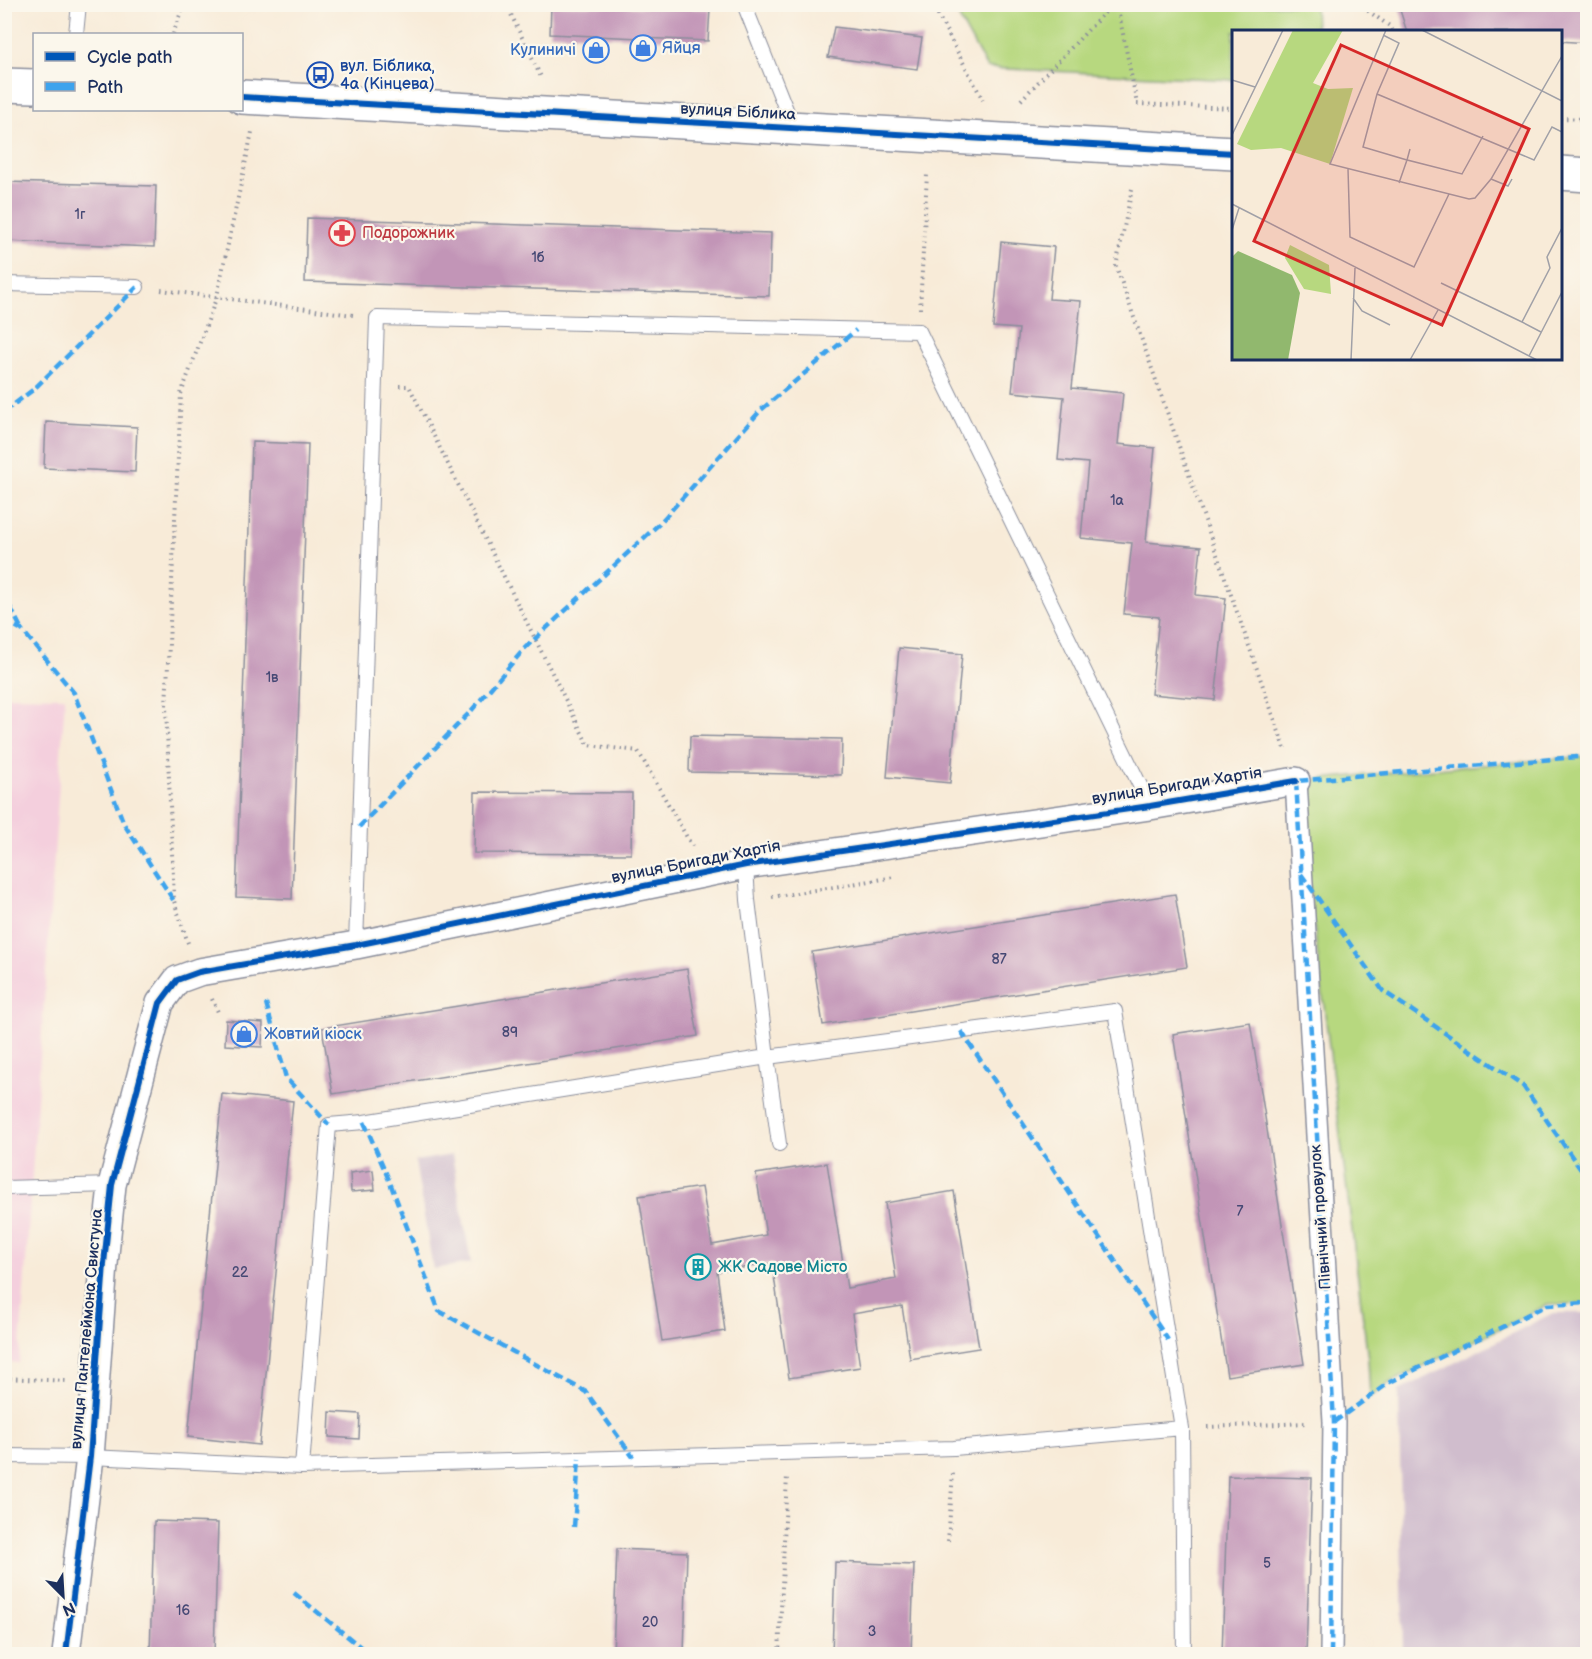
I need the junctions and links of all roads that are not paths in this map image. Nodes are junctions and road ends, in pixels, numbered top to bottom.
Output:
1 (79, 4) edge
2 (744, 4) edge
3 (76, 33) edge
4 (4, 85) edge
5 (33, 86) edge
6 (243, 97) edge
7 (794, 129) junction
8 (1232, 153) edge
9 (1562, 173) edge
10 (1587, 175) edge
11 (4, 284) edge
12 (137, 287) road end
13 (1296, 780) joint
14 (1150, 806) junction
15 (746, 865) junction
16 (356, 945) junction
17 (188, 976) joint
18 (767, 1057) junction
19 (779, 1144) dead end
20 (112, 1185) junction
21 (4, 1188) edge
22 (1182, 1428) junction
23 (4, 1455) edge
24 (90, 1457) junction
25 (302, 1467) junction
26 (66, 1654) edge
27 (1184, 1654) edge
28 (1331, 1654) edge

1 - 3 lane
2 - 7 lane
4 - 5 street
6 - 7 street, вулиця Біблика
7 - 8 street, вулиця Біблика
9 - 10 street
11 - 12 lane
13 - 14 street, вулиця Бригади Хартія
13 - 28 street, Північний провулок
14 - 15 street, вулиця Бригади Хартія
14 - 16 lane
15 - 16 street, вулиця Бригади Хартія
15 - 18 lane
16 - 17 street, вулиця Бригади Хартія
17 - 20 street, вулиця Пантелеймона Свистуна
18 - 19 lane
18 - 22 lane
18 - 25 lane
20 - 21 lane
20 - 24 street, вулиця Пантелеймона Свистуна
22 - 25 lane
22 - 27 lane
23 - 24 lane
24 - 25 lane
24 - 26 street, вулиця Пантелеймона Свистуна

